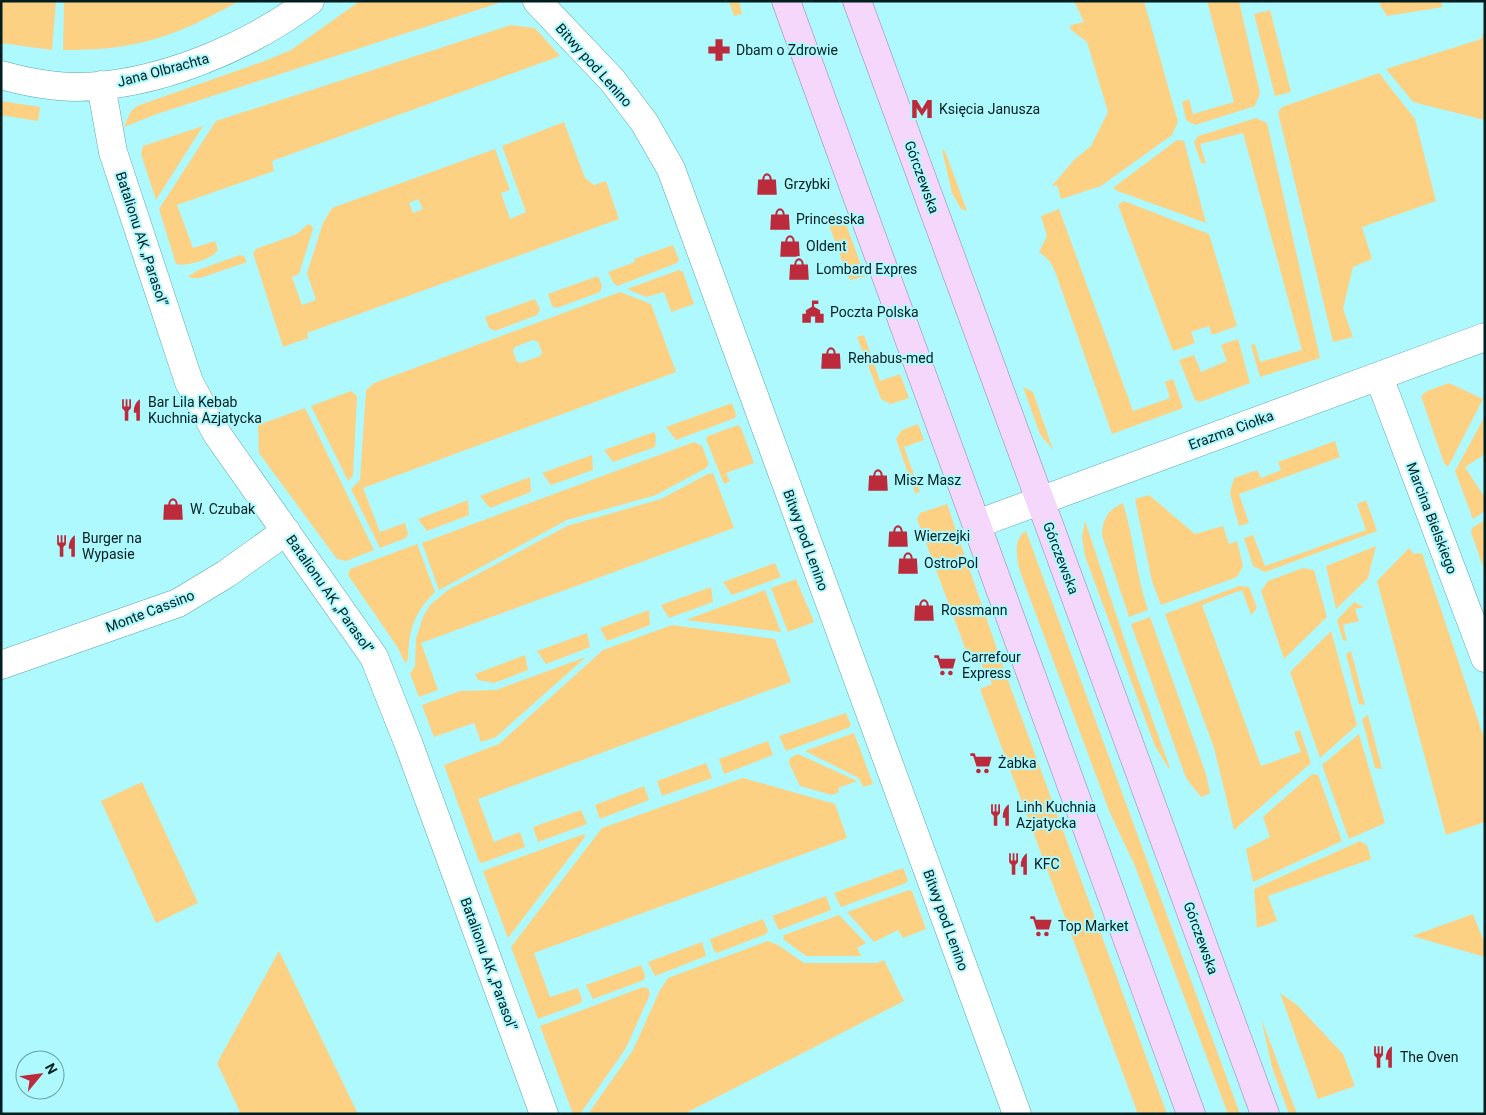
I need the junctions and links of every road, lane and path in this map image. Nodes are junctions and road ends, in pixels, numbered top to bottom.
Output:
1 (310, 1) edge
2 (537, 1) edge
3 (786, 1) edge
4 (857, 1) edge
5 (1, 75) edge
6 (101, 86) junction
7 (1485, 336) edge
8 (1379, 377) junction
9 (1040, 501) junction
10 (977, 524) junction
11 (286, 531) junction
12 (1485, 658) edge
13 (2, 662) edge
14 (544, 1114) edge
15 (1017, 1114) edge
16 (1191, 1114) edge
17 (1265, 1114) edge

1 - 6 street, Jana Olbrachta
2 - 15 street, Bitwy pod Lenino
3 - 10 main road
4 - 9 main road, Górczewska
5 - 6 street, Jana Olbrachta
6 - 11 street, Batalionu AK „Parasol”
7 - 8 street, Erazma Ciołka
8 - 9 street, Erazma Ciołka
8 - 12 street, Marcina Bielskiego
9 - 10 street, Erazma Ciołka
9 - 17 main road, Górczewska
10 - 16 main road
11 - 13 street, Monte Cassino
11 - 14 street, Batalionu AK „Parasol”

